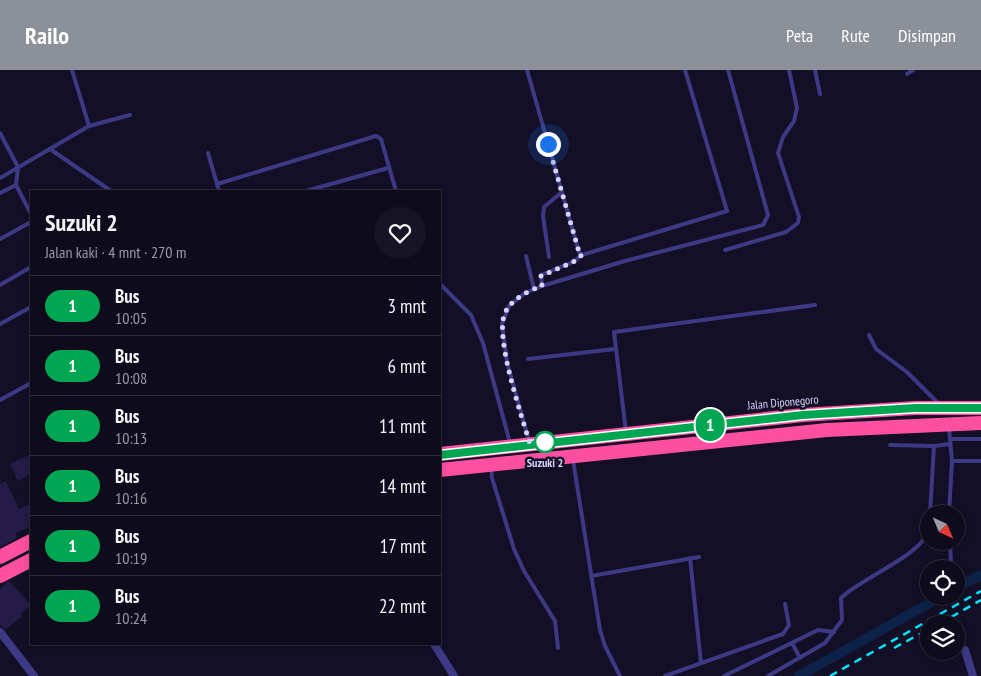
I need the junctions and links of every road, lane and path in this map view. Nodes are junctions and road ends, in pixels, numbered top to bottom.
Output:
1 (72, 70) edge
2 (527, 70) edge
3 (685, 70) edge
4 (728, 70) edge
5 (789, 70) edge
6 (815, 70) edge
7 (913, 70) edge
8 (907, 74) dead end
9 (820, 94) dead end
10 (130, 115) dead end
11 (89, 126) junction
12 (0, 133) edge
13 (50, 149) junction
14 (208, 153) dead end
15 (18, 168) junction
16 (388, 168) junction
17 (0, 178) edge
18 (217, 184) junction
19 (16, 185) junction
20 (110, 190) edge
21 (220, 190) edge
22 (310, 190) edge
23 (396, 190) edge
24 (562, 192) junction
25 (0, 193) edge
26 (30, 212) edge
27 (30, 223) edge
28 (0, 239) edge
29 (725, 250) dead end
30 (582, 255) junction
31 (526, 256) dead end
32 (549, 257) dead end
33 (30, 268) edge
34 (0, 285) edge
35 (441, 285) edge
36 (542, 286) junction
37 (534, 289) junction
38 (815, 305) dead end
39 (30, 308) edge
40 (0, 324) edge
41 (869, 335) dead end
42 (615, 348) junction
43 (528, 359) dead end
44 (30, 384) edge
45 (0, 400) edge
46 (942, 408) junction
47 (981, 408) edge
48 (981, 423) edge
49 (949, 424) junction
50 (626, 434) junction
51 (950, 438) junction
52 (981, 439) edge
53 (570, 440) junction
54 (530, 444) junction
55 (950, 444) junction
56 (890, 445) dead end
57 (511, 446) junction
58 (934, 446) junction
59 (441, 454) edge
60 (572, 457) junction
61 (533, 460) junction
62 (952, 461) junction
63 (981, 461) edge
64 (514, 462) junction
65 (490, 464) junction
66 (441, 470) edge
67 (931, 505) edge
68 (950, 505) edge
69 (30, 542) edge
70 (920, 543) edge
71 (0, 557) edge
72 (698, 557) dead end
73 (690, 558) junction
74 (30, 561) edge
75 (0, 576) edge
76 (591, 576) junction
77 (785, 604) dead end
78 (0, 632) edge
79 (834, 632) junction
80 (792, 643) junction
81 (435, 645) edge
82 (558, 648) dead end
83 (965, 650) dead end
84 (800, 658) junction
85 (701, 663) junction
86 (34, 676) edge
87 (454, 676) edge
88 (620, 676) edge
89 (665, 676) edge
90 (724, 676) edge
91 (768, 676) edge
92 (972, 676) edge

1 - 11 lane
2 - 24 lane
3 - 30 lane
4 - 36 lane
5 - 29 lane
6 - 9 lane
7 - 8 lane
10 - 11 lane
11 - 13 lane
12 - 15 lane
13 - 15 lane
13 - 20 lane
14 - 18 lane
15 - 17 lane
15 - 19 lane
16 - 18 lane
16 - 22 lane
16 - 23 lane
18 - 21 lane
19 - 25 lane
19 - 26 lane
24 - 30 lane
24 - 32 lane
27 - 28 lane
30 - 36 lane
31 - 37 lane
33 - 34 lane
35 - 57 lane
36 - 37 lane
37 - 54 lane
38 - 42 lane
39 - 40 lane
41 - 46 lane
42 - 43 lane
42 - 50 lane
44 - 45 lane
46 - 47 highway, Jalan Diponegoro
46 - 50 highway, Jalan Diponegoro
48 - 49 highway
49 - 51 lane
49 - 60 highway
50 - 53 highway, Jalan Diponegoro
51 - 52 lane
51 - 55 lane
53 - 54 highway, Jalan Diponegoro
53 - 60 lane
54 - 57 highway, Jalan Diponegoro
54 - 61 lane
55 - 58 lane
55 - 62 lane
56 - 58 lane
57 - 59 highway, Jalan Diponegoro
57 - 64 lane
58 - 67 lane
60 - 61 highway
60 - 76 lane
61 - 64 highway
62 - 63 lane
62 - 68 lane
64 - 65 highway
65 - 66 highway
65 - 82 lane
69 - 71 highway
70 - 79 lane
72 - 73 lane
73 - 76 lane
73 - 85 lane
74 - 75 highway
76 - 88 lane
77 - 85 lane
78 - 86 street
79 - 80 lane
79 - 84 lane
80 - 84 lane
80 - 90 lane
81 - 87 street
83 - 92 street
84 - 91 lane
85 - 89 lane

